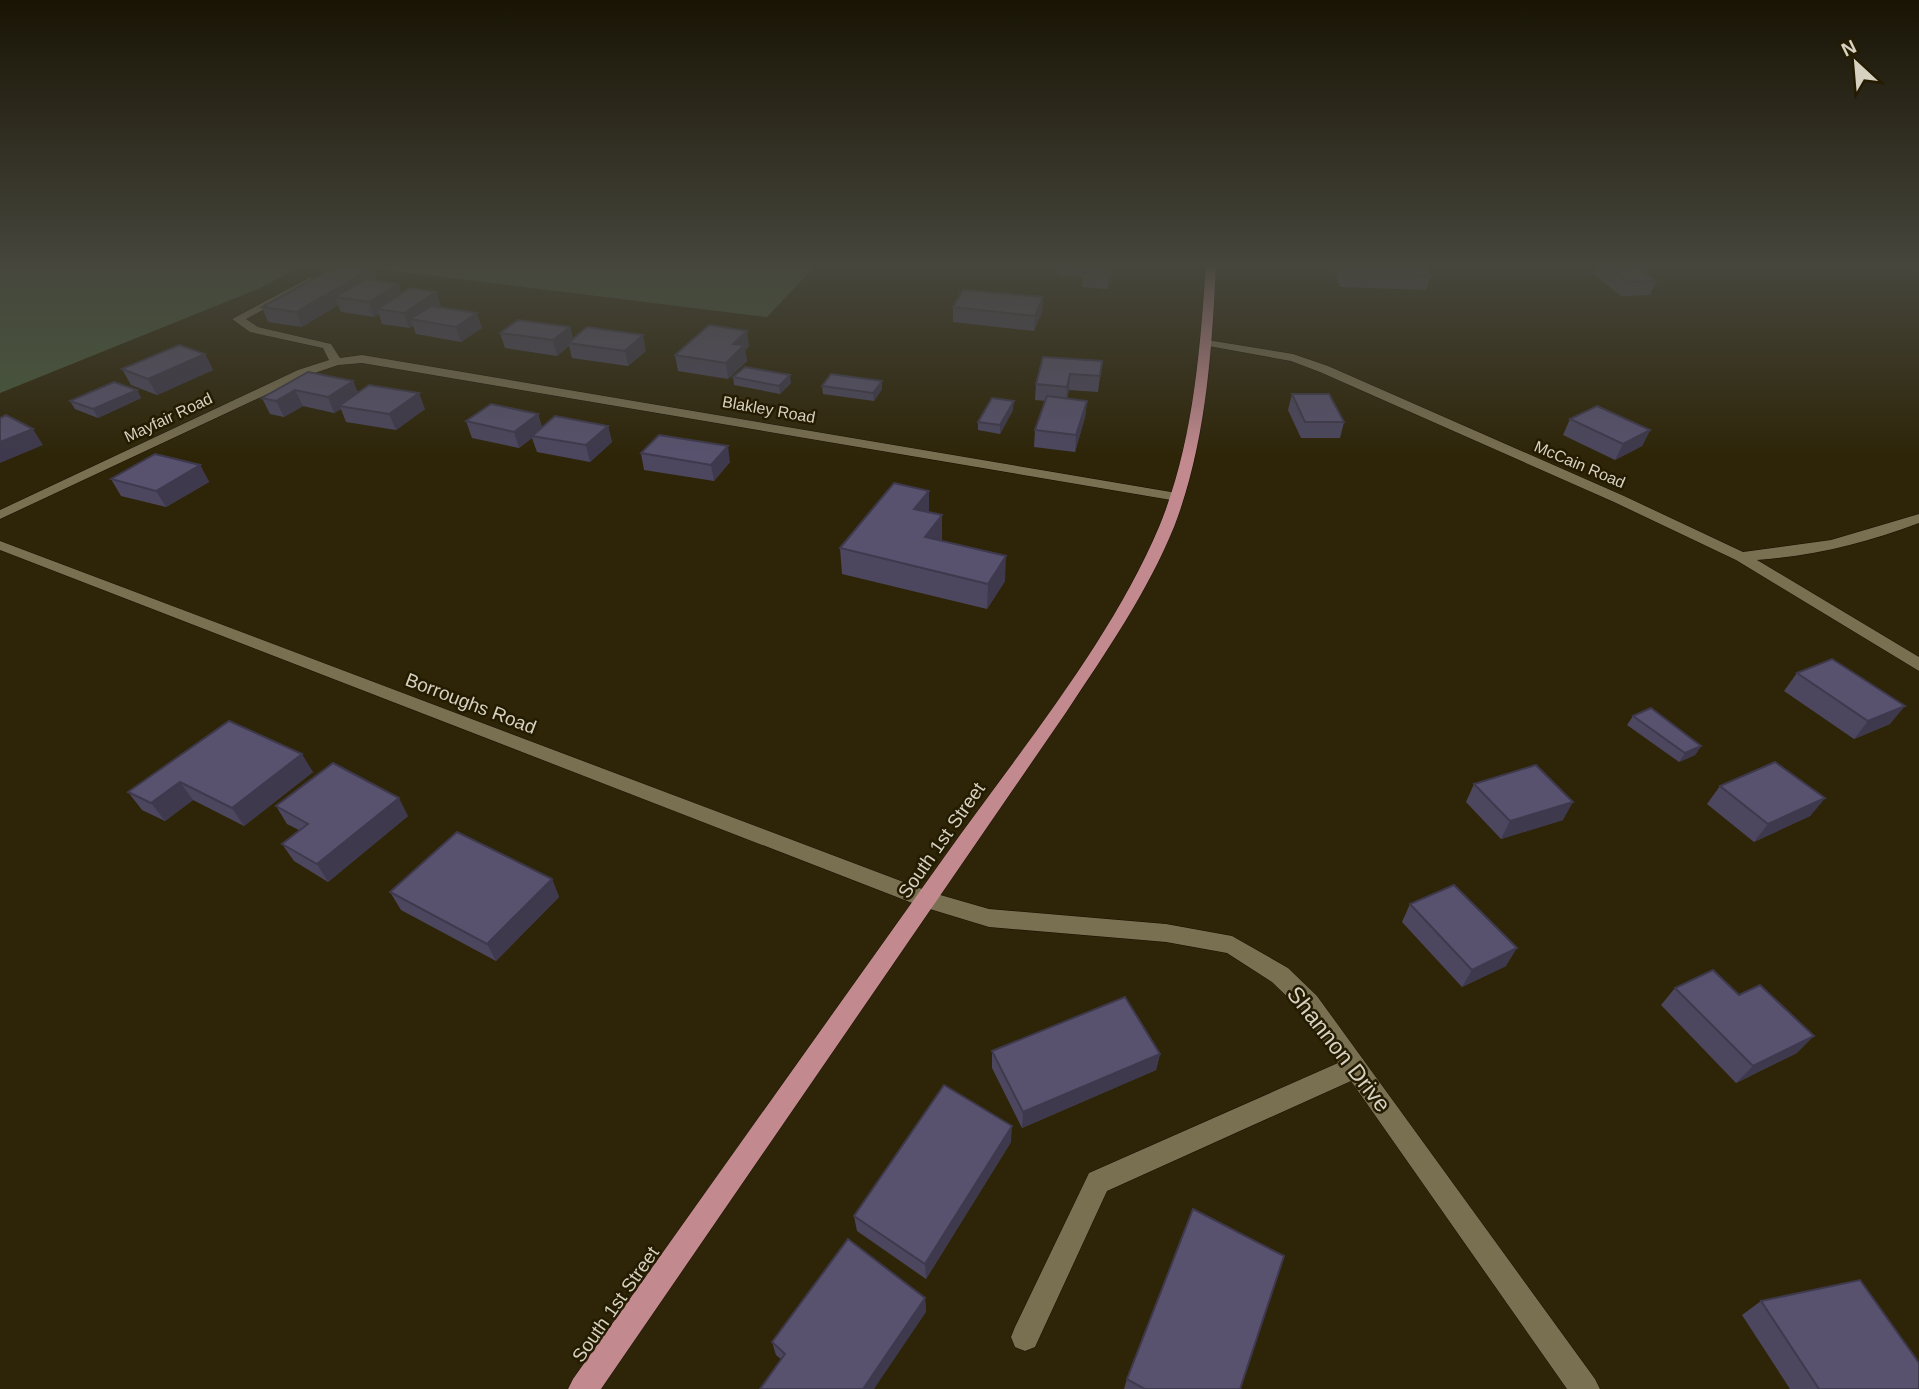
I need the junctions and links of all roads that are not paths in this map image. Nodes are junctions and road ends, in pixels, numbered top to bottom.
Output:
1 (252, 329) edge
2 (1208, 329) edge
3 (1207, 343) junction
4 (354, 360) joint
5 (336, 362) junction
6 (1177, 497) junction
7 (0, 515) edge
8 (1919, 518) edge
9 (0, 545) edge
10 (1741, 557) junction
11 (1919, 665) edge
12 (927, 900) junction
13 (1356, 1067) junction
14 (1025, 1337) dead end
15 (583, 1389) edge
16 (1585, 1389) edge

1 - 5 street
2 - 3 main road, South 1st Street
3 - 6 main road, South 1st Street
3 - 10 street, McCain Road
4 - 5 street, Mayfair Road
4 - 6 street, Blakley Road
5 - 7 street, Mayfair Road
6 - 12 main road, South 1st Street
8 - 10 street
9 - 12 street, Borroughs Road
10 - 11 street, McCain Road
12 - 13 street, Shannon Drive
12 - 15 main road, South 1st Street
13 - 14 street
13 - 16 street, Shannon Drive

